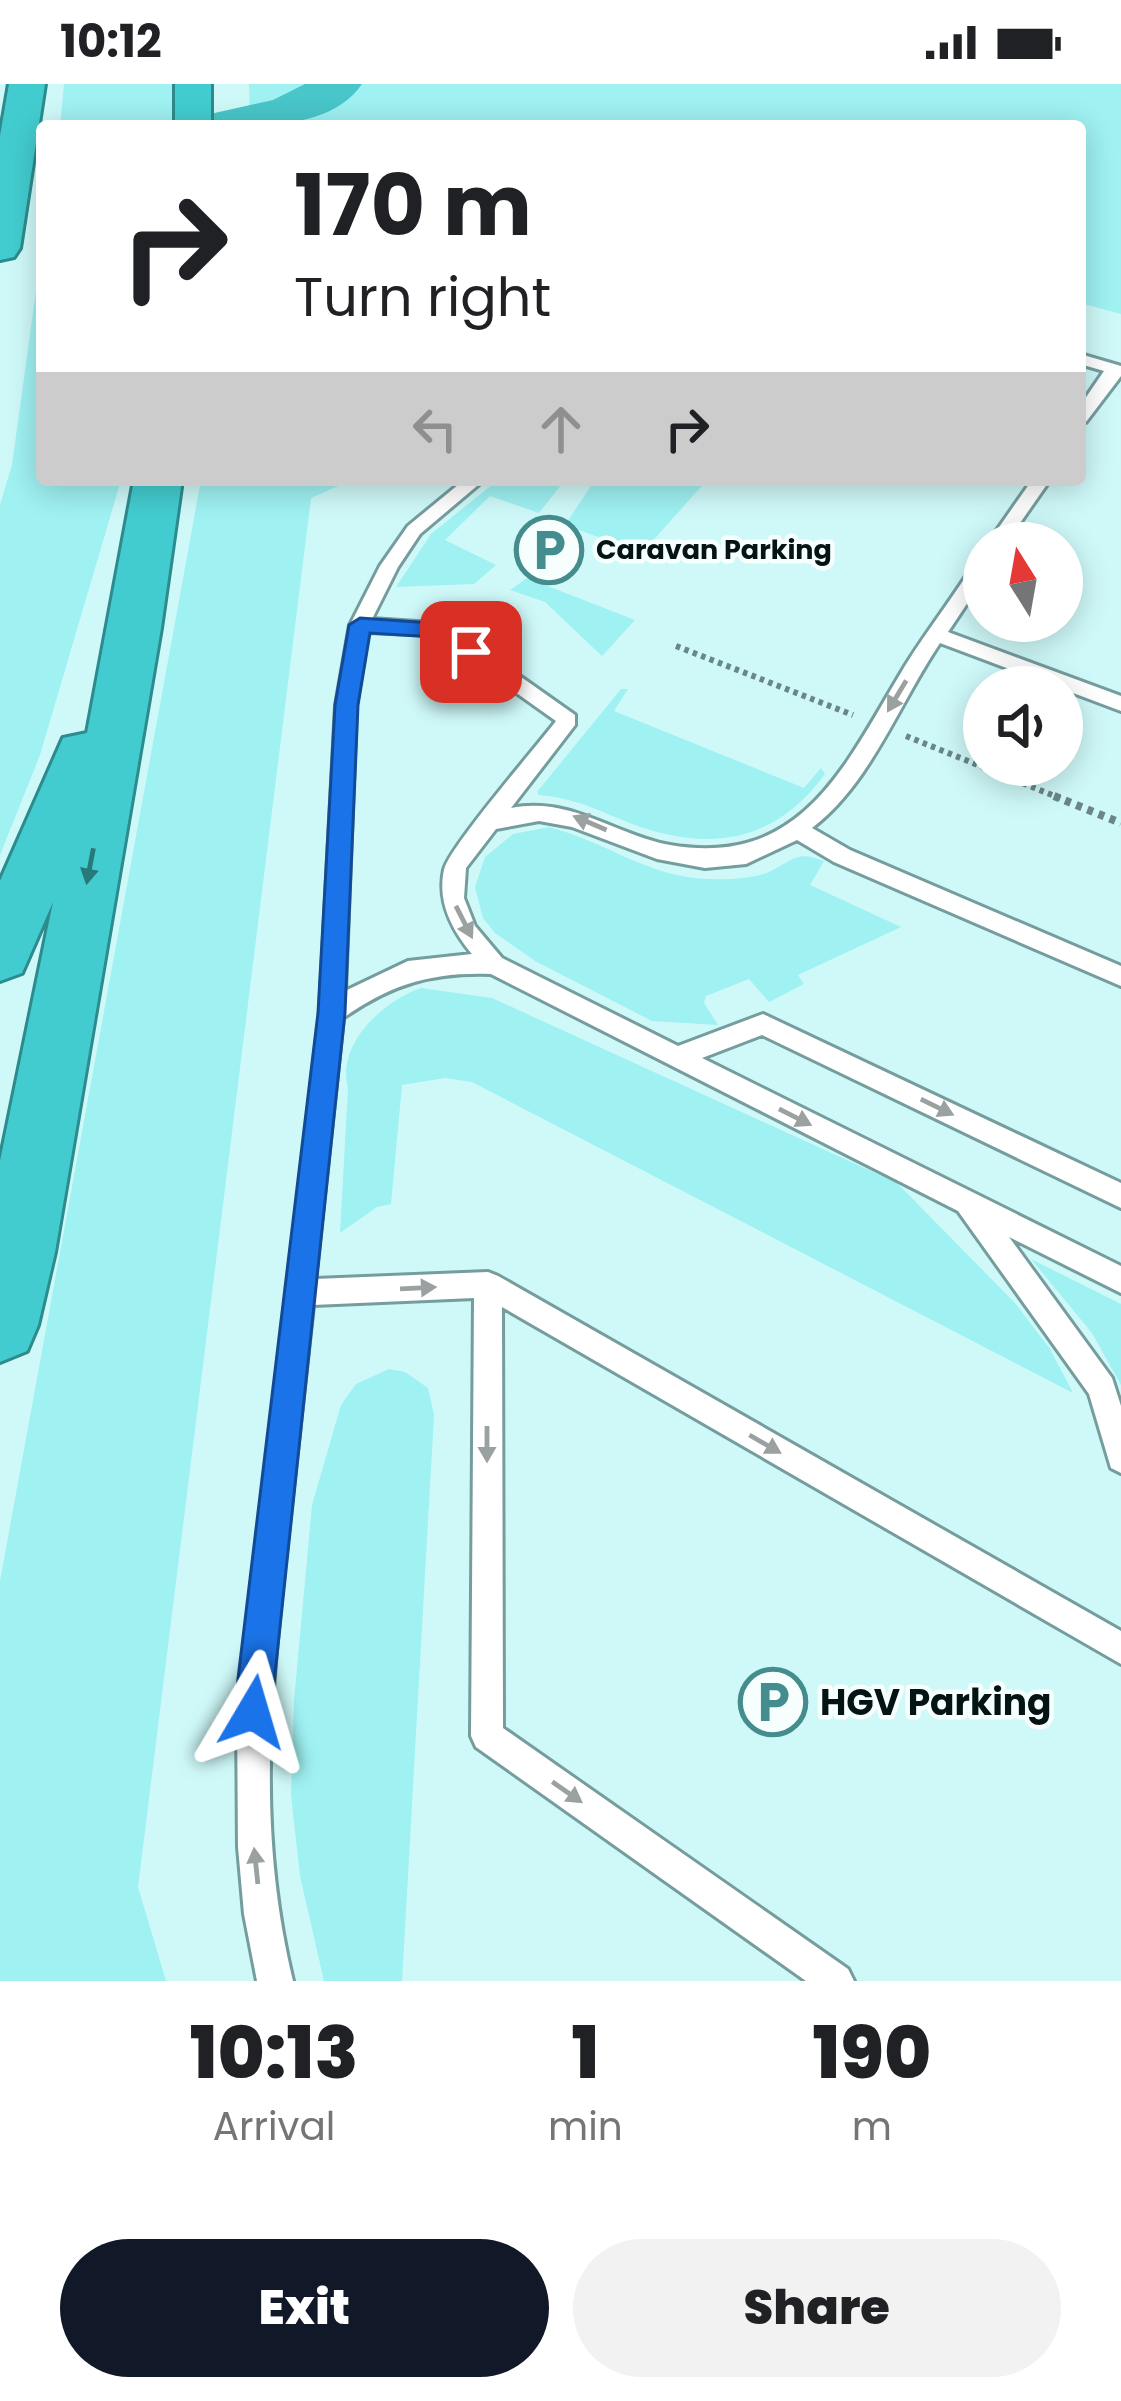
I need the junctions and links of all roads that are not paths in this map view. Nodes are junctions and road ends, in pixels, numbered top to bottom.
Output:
1 (27, 84) edge
2 (193, 84) edge
3 (193, 120) edge
4 (0, 248) edge
5 (1086, 361) edge
6 (1117, 370) edge
7 (1086, 410) edge
8 (157, 486) edge
9 (468, 486) edge
10 (1036, 486) edge
11 (1011, 522) edge
12 (963, 595) edge
13 (360, 625) junction
14 (135, 628) junction
15 (937, 635) junction
16 (1121, 704) edge
17 (492, 822) junction
18 (801, 832) junction
19 (0, 955) edge
20 (494, 965) junction
21 (1121, 976) edge
22 (332, 1013) junction
23 (676, 1057) junction
24 (1121, 1196) edge
25 (967, 1202) junction
26 (1121, 1280) edge
27 (488, 1285) junction
28 (301, 1293) junction
29 (0, 1325) edge
30 (1121, 1458) edge
31 (1121, 1648) edge
32 (275, 1981) edge
33 (836, 1981) edge

1 - 4 highway
2 - 3 highway
5 - 6 lane
6 - 7 lane
8 - 14 highway
9 - 13 lane
10 - 11 lane
12 - 15 lane
13 - 17 lane
13 - 22 lane
14 - 19 highway
14 -> 29 highway
15 - 16 lane
15 -> 18 lane
18 -> 17 lane
17 -> 20 lane
18 - 21 lane
20 - 22 lane
20 - 23 lane
22 - 28 lane
23 -> 24 lane
23 -> 25 lane
25 - 26 lane
25 - 30 lane
28 -> 27 lane
27 -> 31 lane
27 -> 33 lane
32 -> 28 lane

